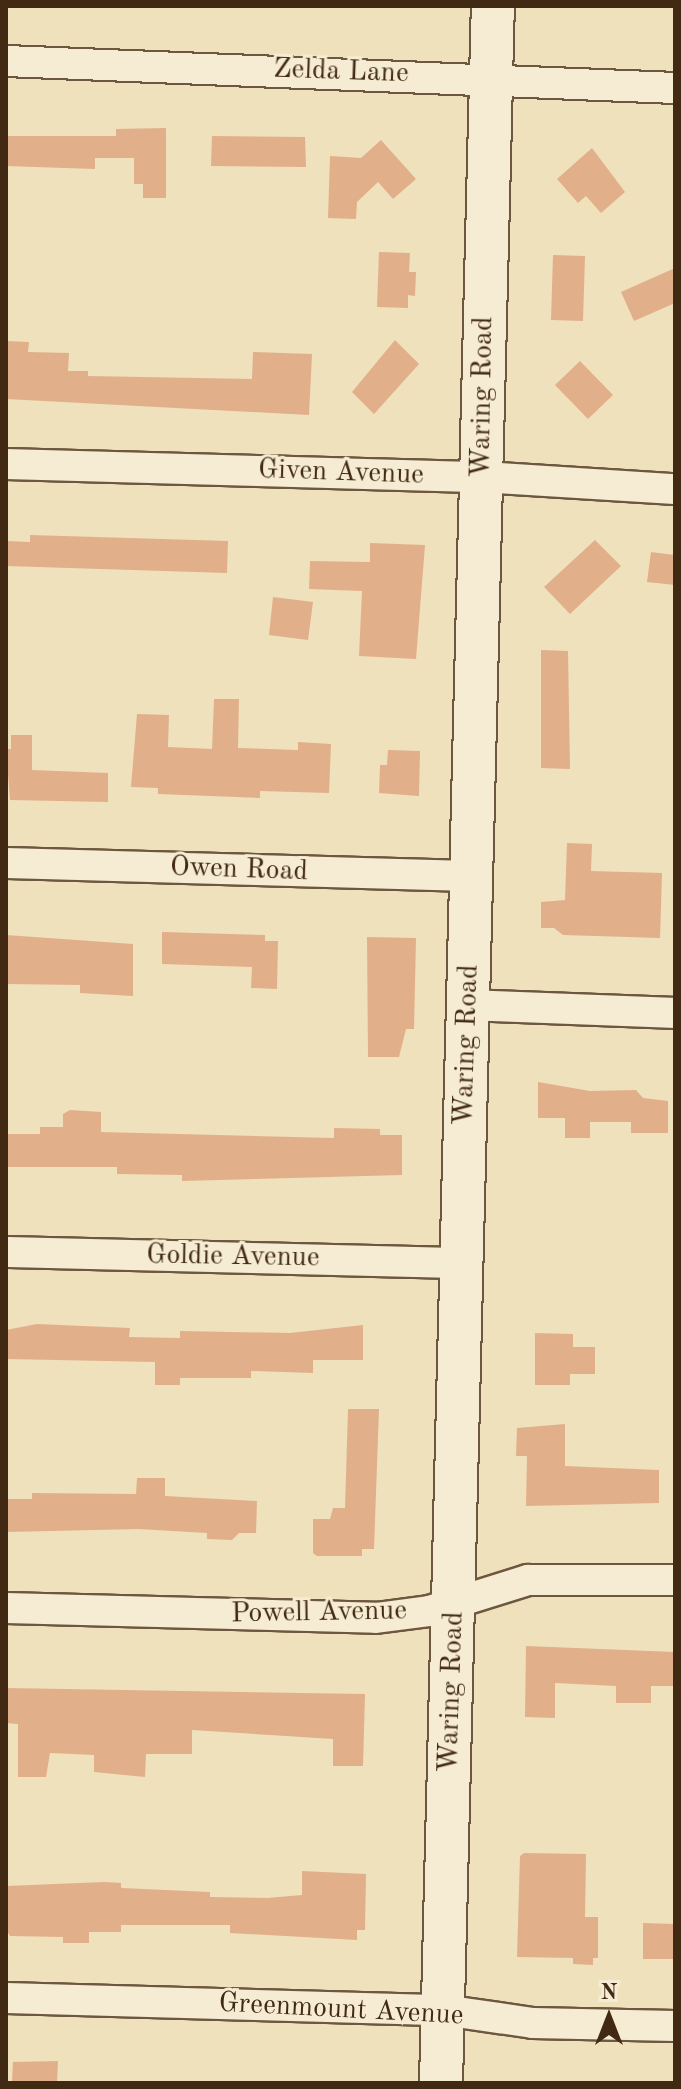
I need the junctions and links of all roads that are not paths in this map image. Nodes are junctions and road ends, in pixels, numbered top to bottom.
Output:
1 (493, 6) edge
2 (6, 61) edge
3 (491, 77) junction
4 (675, 88) edge
5 (6, 464) edge
6 (482, 477) junction
7 (675, 489) edge
8 (6, 863) edge
9 (472, 876) junction
10 (468, 1005) junction
11 (675, 1013) edge
12 (6, 1252) edge
13 (461, 1263) junction
14 (675, 1580) edge
15 (455, 1602) junction
16 (6, 1608) edge
17 (6, 1998) edge
18 (443, 2010) junction
19 (675, 2026) edge
20 (441, 2083) edge

1 - 3 street, Waring Road
2 - 3 street, Zelda Lane
3 - 4 street, Zelda Lane
3 - 6 street, Waring Road
5 - 6 street, Given Avenue
6 - 7 street, Given Avenue
6 - 9 street, Waring Road
8 - 9 street, Owen Road
9 - 10 street, Waring Road
10 - 11 street
10 - 13 street, Waring Road
12 - 13 street, Goldie Avenue
13 - 15 street, Waring Road
14 - 15 street, Powell Avenue
15 - 16 street, Powell Avenue
15 - 18 street, Waring Road
17 - 18 street, Greenmount Avenue
18 - 19 street, Greenmount Avenue
18 - 20 street, Waring Road

